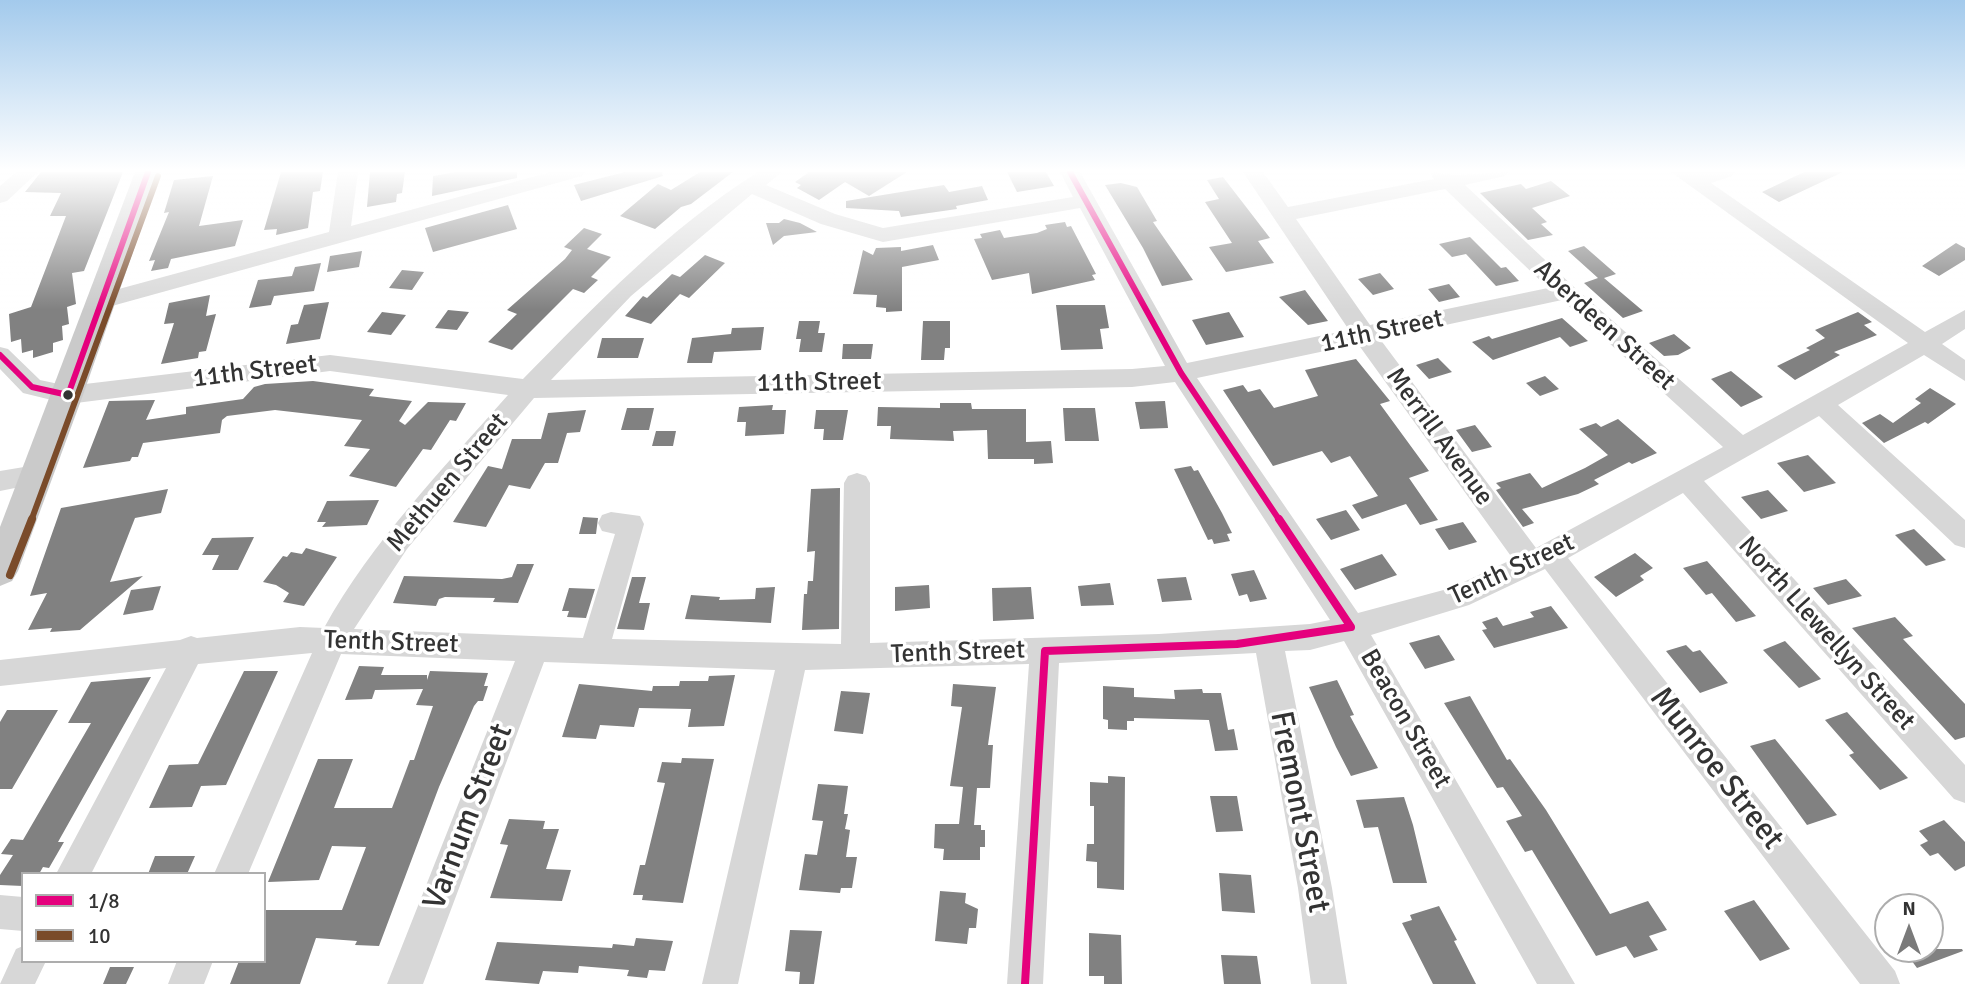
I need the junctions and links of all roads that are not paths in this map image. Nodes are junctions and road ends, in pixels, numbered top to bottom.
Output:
1 (131, 218) edge
2 (342, 218) edge
3 (398, 218) edge
4 (711, 218) edge
5 (825, 218) edge
6 (985, 218) edge
7 (1095, 218) edge
8 (1285, 218) edge
9 (1487, 218) edge
10 (1747, 218) edge
11 (339, 237) junction
12 (1566, 292) junction
13 (101, 301) junction
14 (1965, 318) edge
15 (1365, 336) junction
16 (1928, 344) junction
17 (0, 355) edge
18 (1965, 372) edge
19 (1181, 373) junction
20 (528, 389) junction
21 (68, 395) junction
22 (1821, 404) junction
23 (1742, 449) junction
24 (36, 475) junction
25 (1687, 480) junction
26 (0, 481) edge
27 (857, 483) dead end
28 (611, 523) dead end
29 (1965, 537) edge
30 (1540, 558) junction
31 (0, 571) edge
32 (1352, 627) junction
33 (333, 639) junction
34 (1268, 641) junction
35 (191, 649) junction
36 (534, 649) junction
37 (594, 651) junction
38 (1045, 651) junction
39 (855, 656) junction
40 (793, 657) junction
41 (0, 673) edge
42 (1965, 788) edge
43 (74, 872) edge
44 (232, 872) edge
45 (0, 912) edge
46 (21, 914) edge
47 (26, 963) edge
48 (194, 963) edge
49 (16, 984) edge
50 (186, 984) edge
51 (405, 984) edge
52 (720, 984) edge
53 (1025, 984) edge
54 (1329, 984) edge
55 (1557, 984) edge
56 (1882, 984) edge

1 - 13 main road
2 - 11 street
3 - 11 street
4 - 20 street, Methuen Street
5 - 6 street
7 - 19 street, Beacon Street
8 - 15 street, Merrill Avenue
9 - 12 street, Aberdeen Street
10 - 16 street
11 - 13 street
12 - 15 street, 11th Street
12 - 23 street, Aberdeen Street
13 - 21 main road
14 - 16 street, Tenth Street
15 - 19 street, 11th Street
15 - 30 street, Merrill Avenue
16 - 18 street
16 - 22 street, Tenth Street
17 - 21 street
19 - 20 street, 11th Street
19 - 32 street, Beacon Street
20 - 21 street, 11th Street
20 - 33 street, Methuen Street
21 - 24 main road
22 - 23 street, Tenth Street
22 - 29 street
23 - 25 street, Tenth Street
24 - 26 street
24 - 31 main road
25 - 30 street, Tenth Street
25 - 42 street, North Llewellyn Street
27 - 39 street
28 - 37 street
30 - 32 street, Tenth Street
30 - 56 street, Munroe Street
32 - 34 street, Tenth Street
32 - 55 street, Beacon Street
33 - 35 street, Tenth Street
33 - 36 street, Tenth Street
33 - 44 street, Methuen Street
34 - 38 street, Tenth Street
34 - 54 street, Fremont Street
35 - 41 street, Tenth Street
35 - 43 street
36 - 37 street, Tenth Street
36 - 51 street, Varnum Street
37 - 40 street, Tenth Street
38 - 39 street, Tenth Street
38 - 53 street
39 - 40 street, Tenth Street
40 - 52 street
45 - 46 street
47 - 49 street
48 - 50 street

